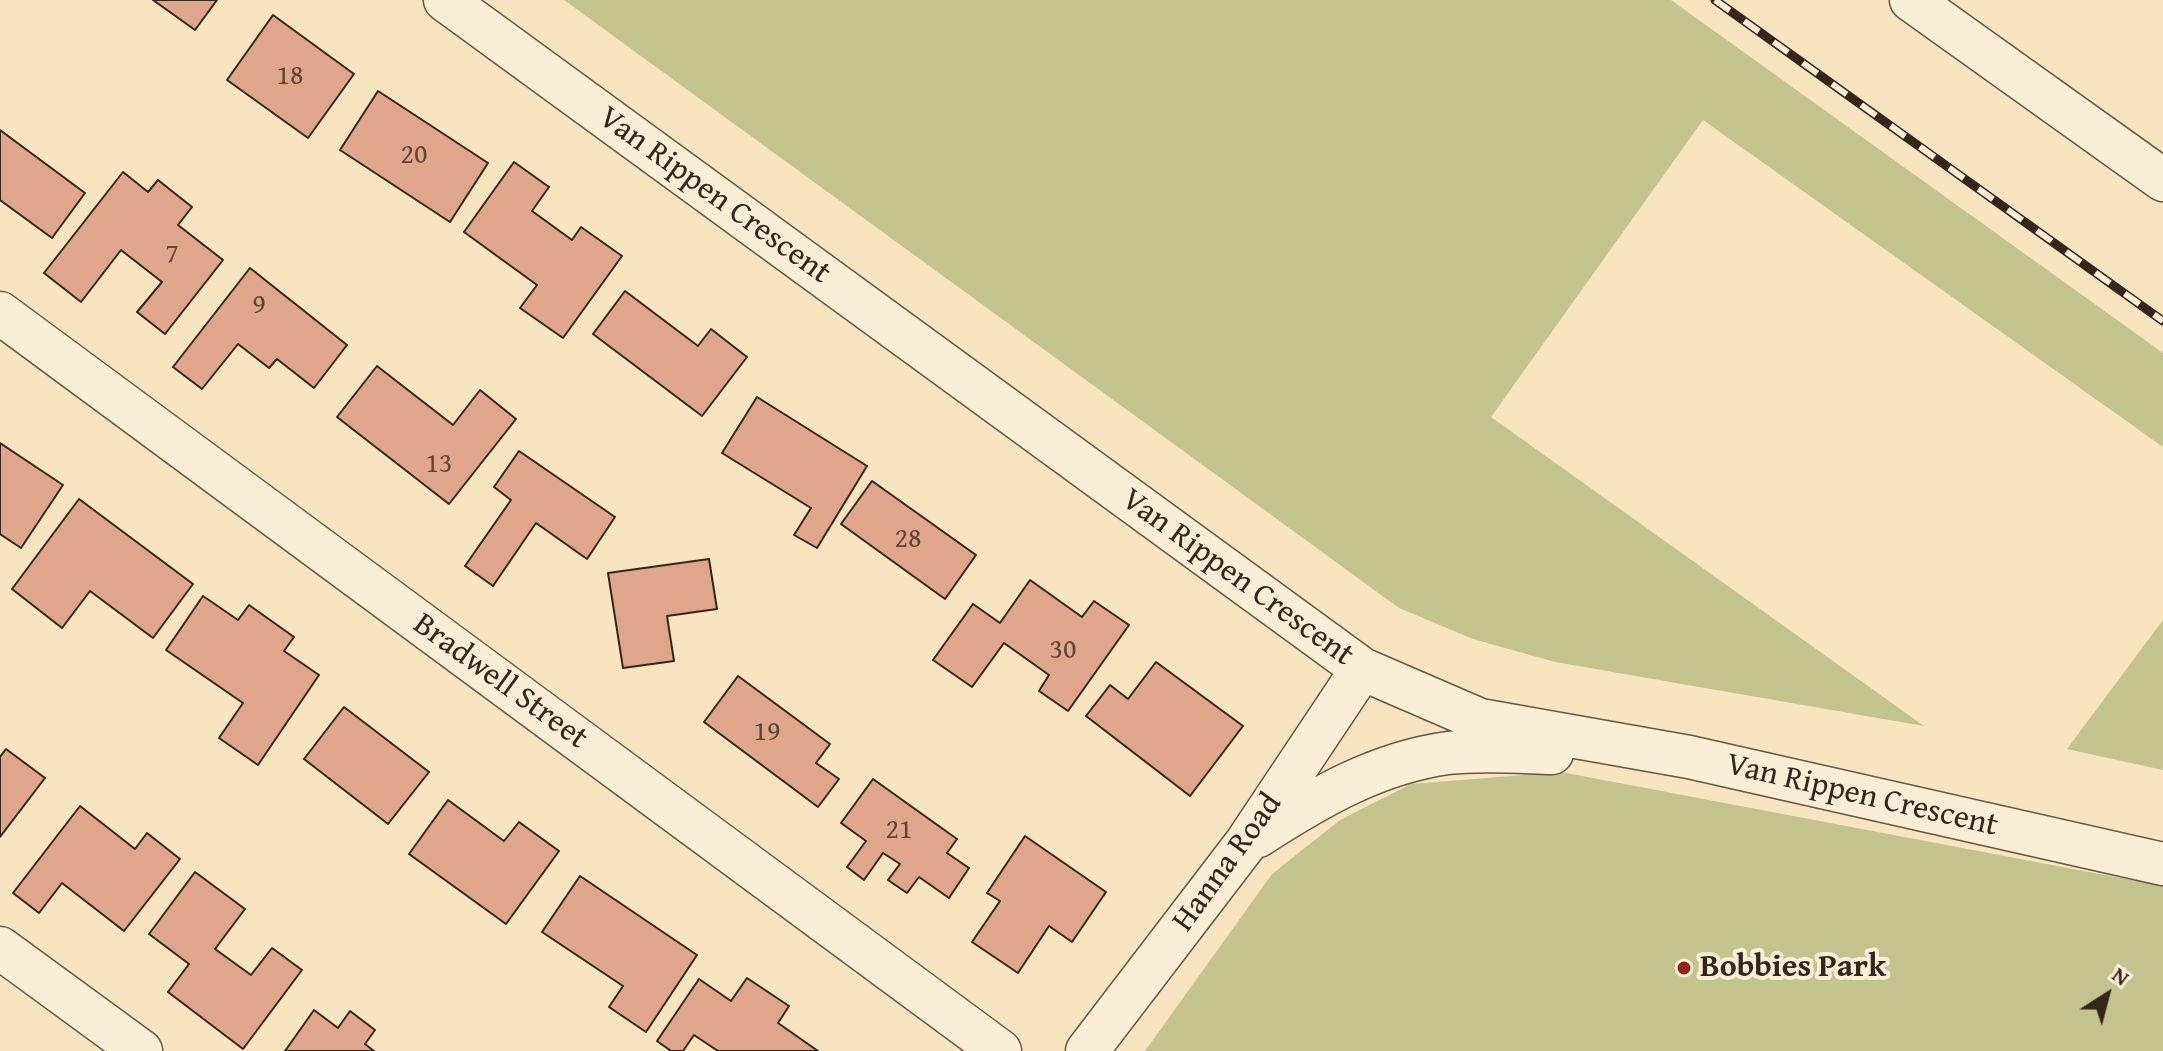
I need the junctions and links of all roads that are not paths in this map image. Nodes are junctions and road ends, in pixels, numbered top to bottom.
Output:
1 (445, 0) edge
2 (1911, 0) edge
3 (2163, 180) edge
4 (0, 313) edge
5 (1362, 669) junction
6 (1689, 757) junction
7 (1246, 843) junction
8 (2163, 864) edge
9 (0, 948) edge
10 (141, 1051) edge
11 (1000, 1051) edge
12 (1087, 1051) edge

1 - 5 street, Van Rippen Crescent
2 - 3 street
4 - 11 street, Bradwell Street
5 - 6 street, Van Rippen Crescent
5 - 7 street, Hanna Road
6 - 7 street
6 - 8 street, Van Rippen Crescent
7 - 12 street, Hanna Road
9 - 10 street

